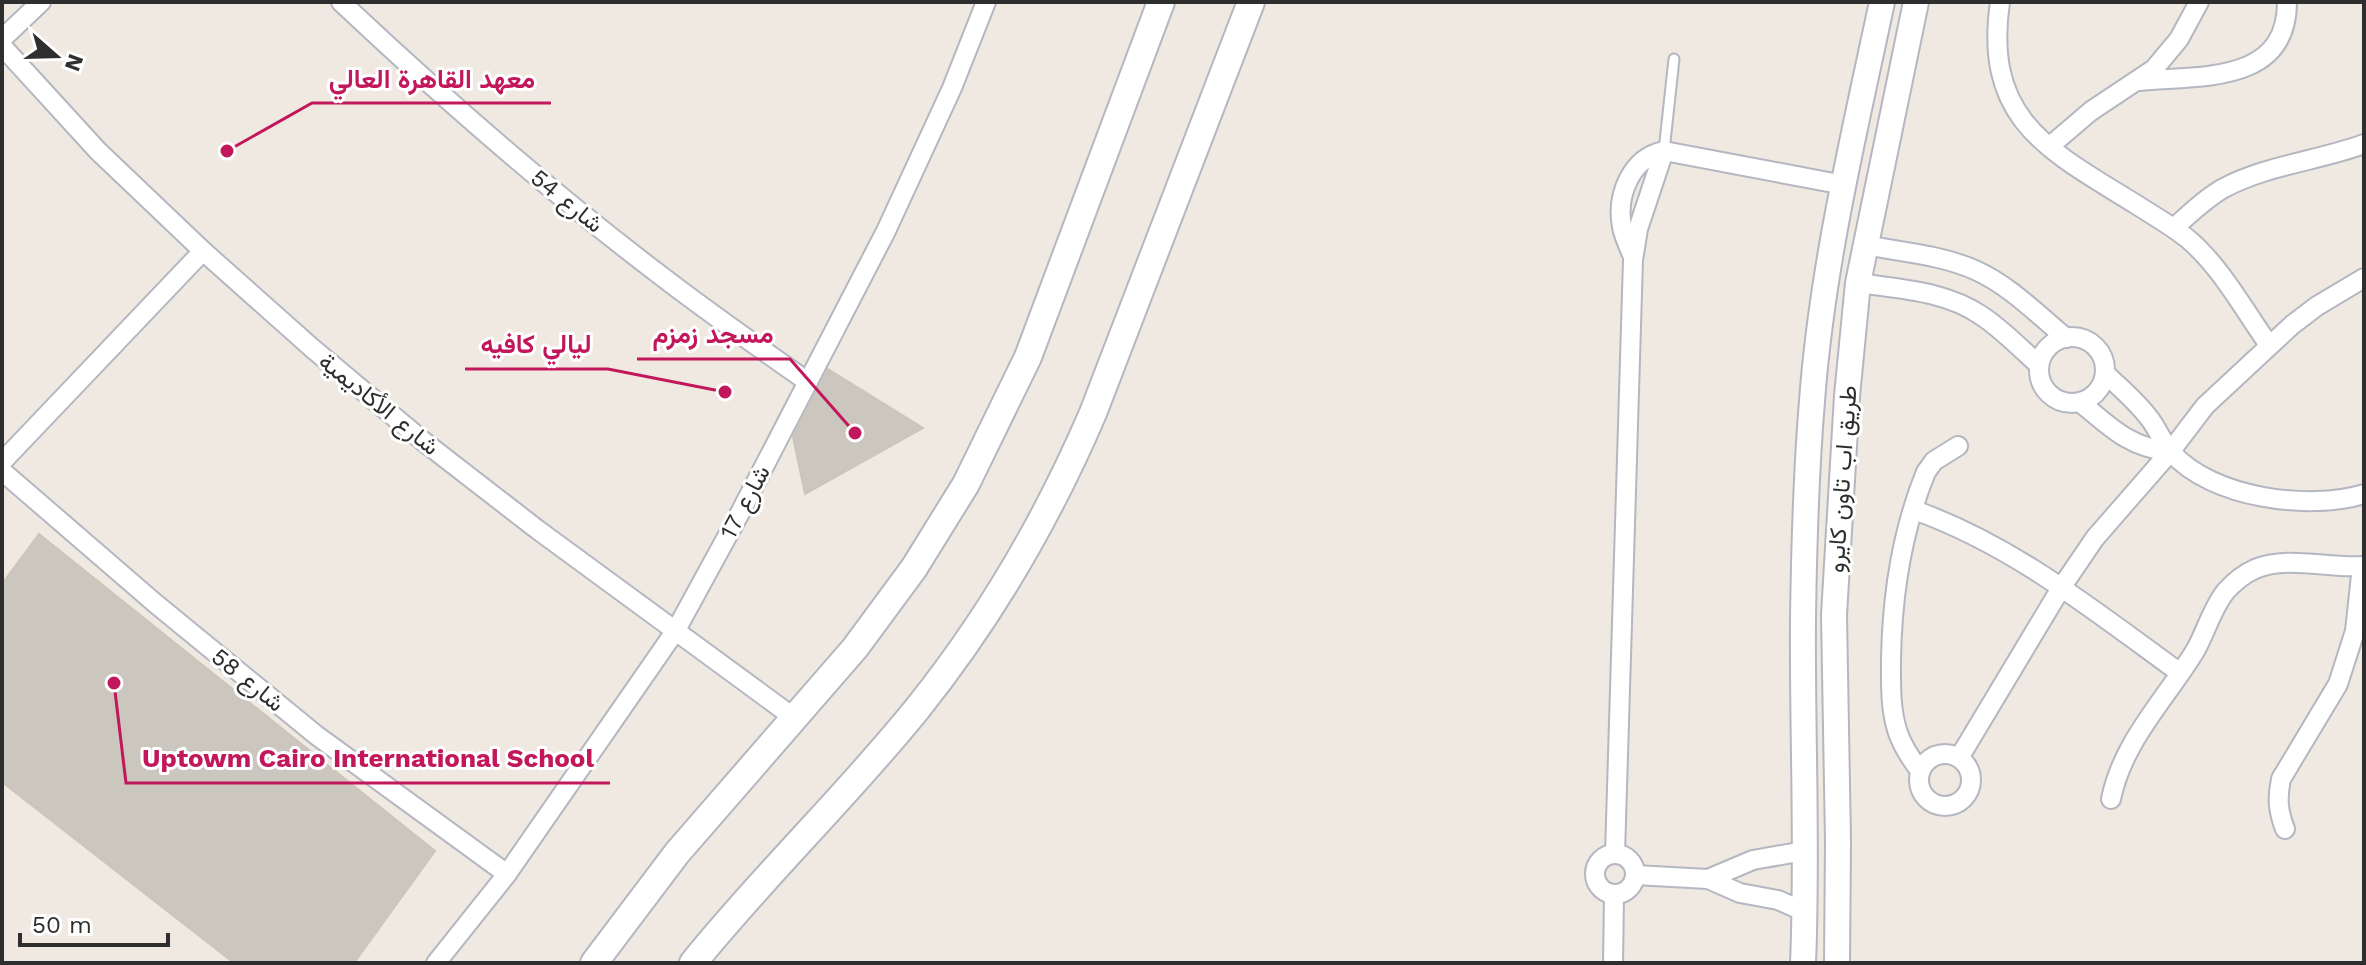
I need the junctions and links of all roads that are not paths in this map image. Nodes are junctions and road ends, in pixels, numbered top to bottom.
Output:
1 (41, 2) edge
2 (341, 2) edge
3 (986, 2) edge
4 (1161, 2) edge
5 (1251, 2) edge
6 (1882, 2) edge
7 (1916, 2) edge
8 (2000, 2) edge
9 (2199, 2) edge
10 (2287, 2) edge
11 (2, 39) edge
12 (2, 46) edge
13 (1674, 59) dead end
14 (2139, 81) junction
15 (2364, 144) edge
16 (2050, 146) junction
17 (1664, 151) junction
18 (1844, 185) junction
19 (2174, 228) junction
20 (1865, 245) junction
21 (203, 251) junction
22 (1633, 260) junction
23 (2364, 278) edge
24 (1858, 283) junction
25 (2066, 338) junction
26 (2269, 345) junction
27 (2039, 365) junction
28 (2105, 373) junction
29 (808, 382) junction
30 (2080, 402) junction
31 (1958, 446) dead end
32 (2170, 452) junction
33 (2, 462) edge
34 (2, 471) edge
35 (2364, 494) edge
36 (1914, 510) junction
37 (2363, 566) edge
38 (2061, 588) junction
39 (676, 630) junction
40 (2180, 673) junction
41 (793, 717) junction
42 (1959, 758) junction
43 (1920, 771) junction
44 (2111, 799) dead end
45 (2285, 829) dead end
46 (1804, 851) junction
47 (1615, 854) junction
48 (507, 874) junction
49 (1635, 875) junction
50 (1708, 879) junction
51 (1614, 895) junction
52 (1805, 912) junction
53 (436, 963) edge
54 (594, 963) edge
55 (693, 963) edge
56 (1613, 963) edge
57 (1803, 963) edge
58 (1828, 963) edge
59 (1837, 963) edge

1 - 11 street
2 - 29 street, شارع 54
3 - 29 street, شارع 17
4 - 41 main road
5 - 55 main road
6 - 18 street, طريق اب تاون كايرو
7 - 20 street, طريق اب تاون كايرو
8 - 16 street
9 - 14 street
10 - 14 street
12 - 21 street, شارع الأكاديمية
13 - 17 lane
14 - 16 street
15 - 19 street
16 - 19 street
17 - 18 street
17 - 22 street
17 - 22 street
18 - 24 street
18 - 46 street, طريق اب تاون كايرو
19 - 26 street
20 - 24 street, طريق اب تاون كايرو
20 - 25 street
21 - 33 street
21 - 39 street, شارع الأكاديمية
22 - 47 street
23 - 26 street
24 - 27 street
24 - 59 street, طريق اب تاون كايرو
25 - 27 street
25 - 28 street
26 - 32 street
27 - 30 street
28 - 30 street
28 - 32 street
29 - 39 street, شارع 17
30 - 32 street
31 - 36 street
32 - 35 street
32 - 38 street
34 - 48 street, شارع 58
36 - 38 street
36 - 43 street
37 - 40 street
37 - 45 street
38 - 40 street
38 - 42 street
39 - 41 street, شارع الأكاديمية
39 - 48 street, شارع 17
40 - 44 street
41 - 54 main road
42 - 43 street
42 - 43 street
46 - 50 street
46 - 52 street, طريق اب تاون كايرو
46 - 58 street
47 - 49 street
47 - 51 street
48 - 53 street, شارع 17
49 - 50 street
49 - 51 street
50 - 52 street
51 - 56 street
52 - 57 street, طريق اب تاون كايرو

